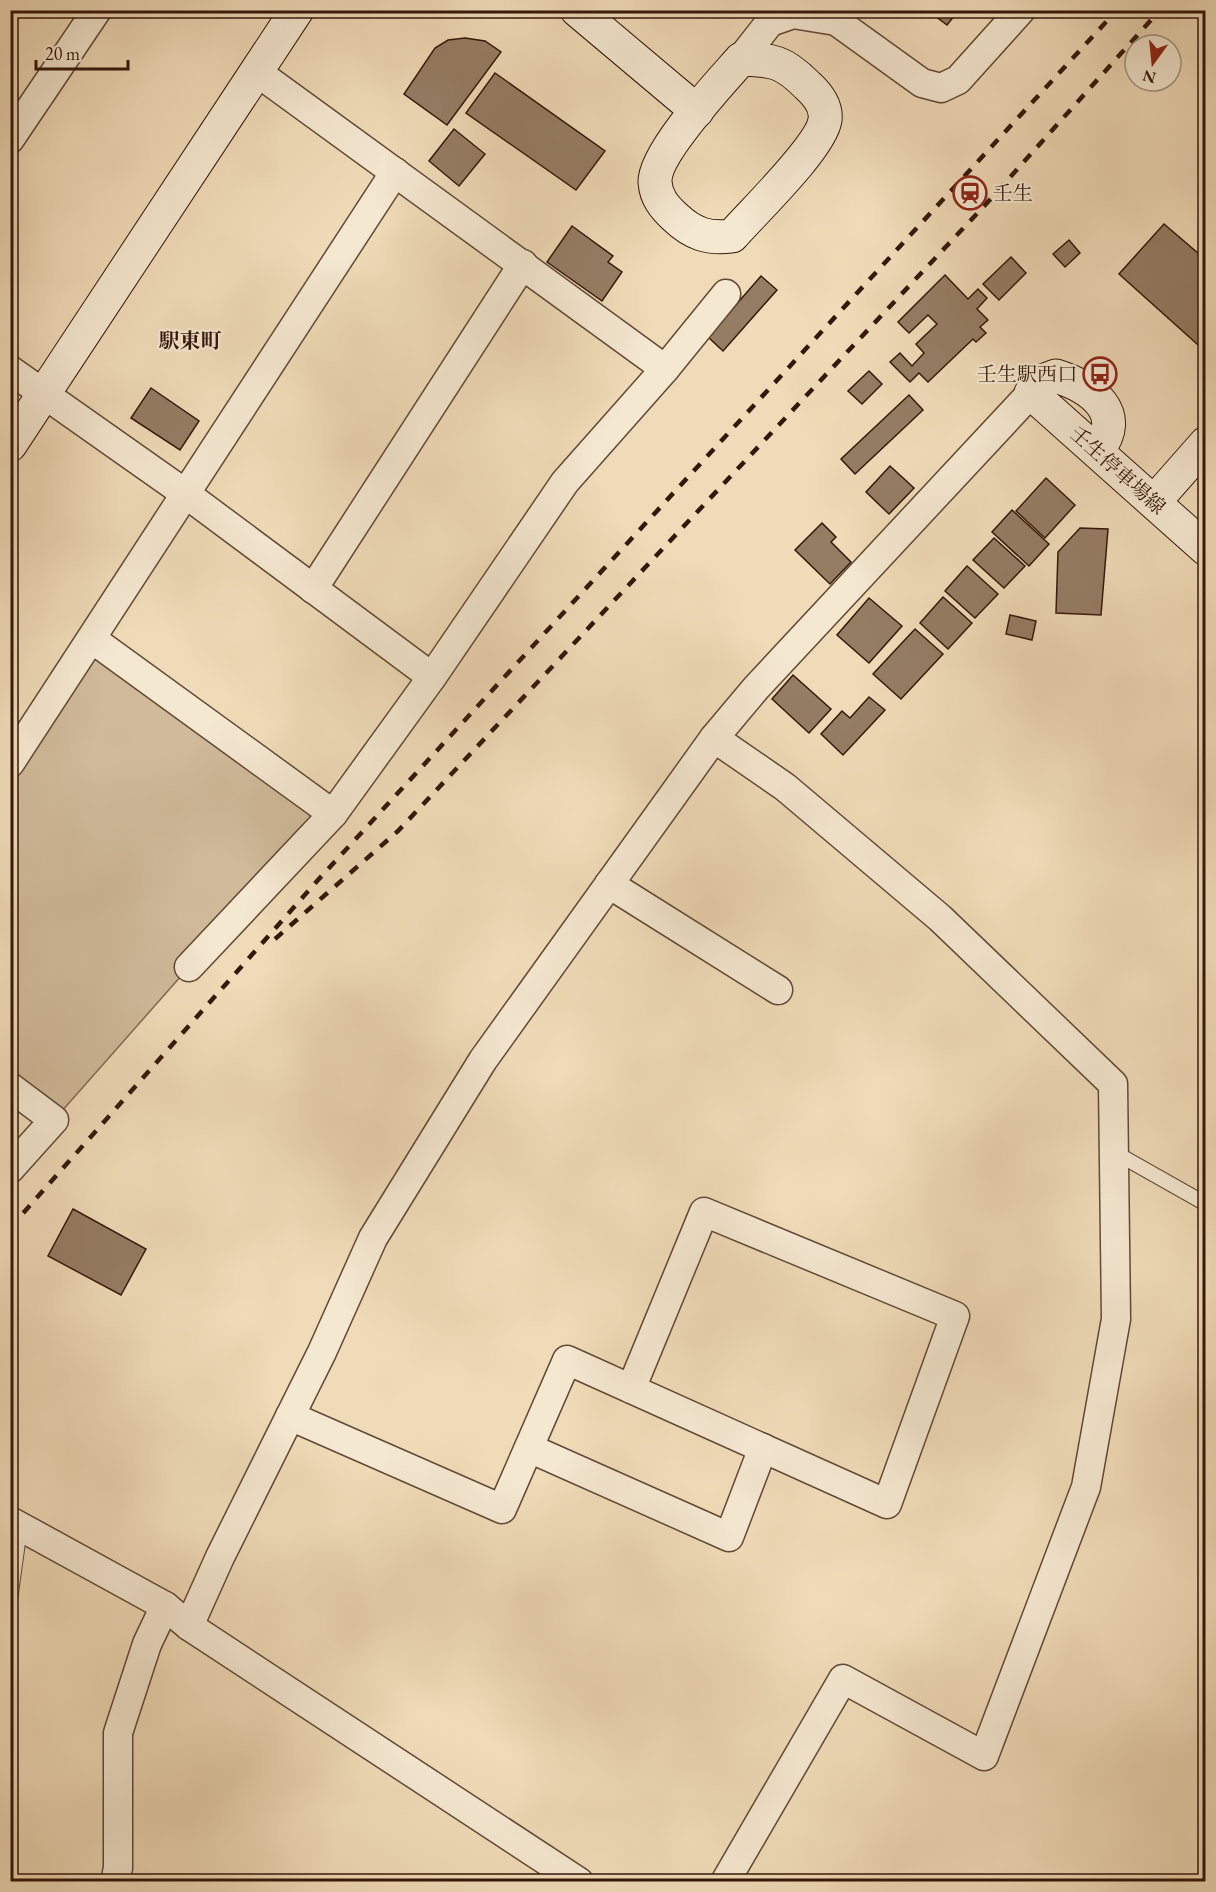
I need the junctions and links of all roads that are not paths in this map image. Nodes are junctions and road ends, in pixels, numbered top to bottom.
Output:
1 (98, 10) edge
2 (577, 10) edge
3 (1021, 10) edge
4 (290, 13) edge
5 (741, 59) junction
6 (257, 72) junction
7 (697, 111) junction
8 (10, 139) edge
9 (396, 172) junction
10 (523, 264) junction
11 (726, 294) dead end
12 (666, 369) junction
13 (10, 370) edge
14 (1031, 393) joint
15 (44, 395) junction
16 (1206, 443) edge
17 (10, 445) edge
18 (186, 494) junction
19 (1154, 502) junction
20 (1206, 549) edge
21 (313, 589) junction
22 (92, 639) junction
23 (432, 677) junction
24 (714, 738) junction
25 (10, 763) edge
26 (333, 814) junction
27 (609, 884) junction
28 (189, 967) dead end
29 (778, 990) dead end
30 (10, 1088) edge
31 (1114, 1152) junction
32 (10, 1169) edge
33 (1206, 1204) edge
34 (631, 1389) junction
35 (290, 1416) junction
36 (529, 1448) junction
37 (763, 1448) junction
38 (15, 1525) edge
39 (10, 1600) edge
40 (165, 1606) junction
41 (189, 1626) junction
42 (115, 1881) edge
43 (579, 1881) edge
44 (725, 1881) edge

1 - 8 street
2 - 7 street
3 - 5 street
4 - 6 street
5 - 7 street
5 - 7 street
6 - 9 street
6 - 15 street
9 - 10 street
9 - 18 street
10 - 12 street
10 - 21 street
11 - 12 street
12 - 23 street
13 - 15 street
14 - 19 street, 壬生停車場線
14 - 24 street
15 - 17 street
15 - 18 street
16 - 19 street
18 - 21 street
18 - 22 street
19 - 20 street, 壬生停車場線
21 - 23 street
22 - 25 street
22 - 26 street
23 - 26 street
24 - 27 street
24 - 31 street
26 - 28 street
27 - 29 street
27 - 35 street
30 - 32 street
31 - 33 lane
31 - 44 street
34 - 36 street
34 - 37 street
34 - 37 street
35 - 36 street
35 - 41 street
36 - 37 street
38 - 39 lane
38 - 40 street
40 - 41 street
40 - 42 street
41 - 43 street

